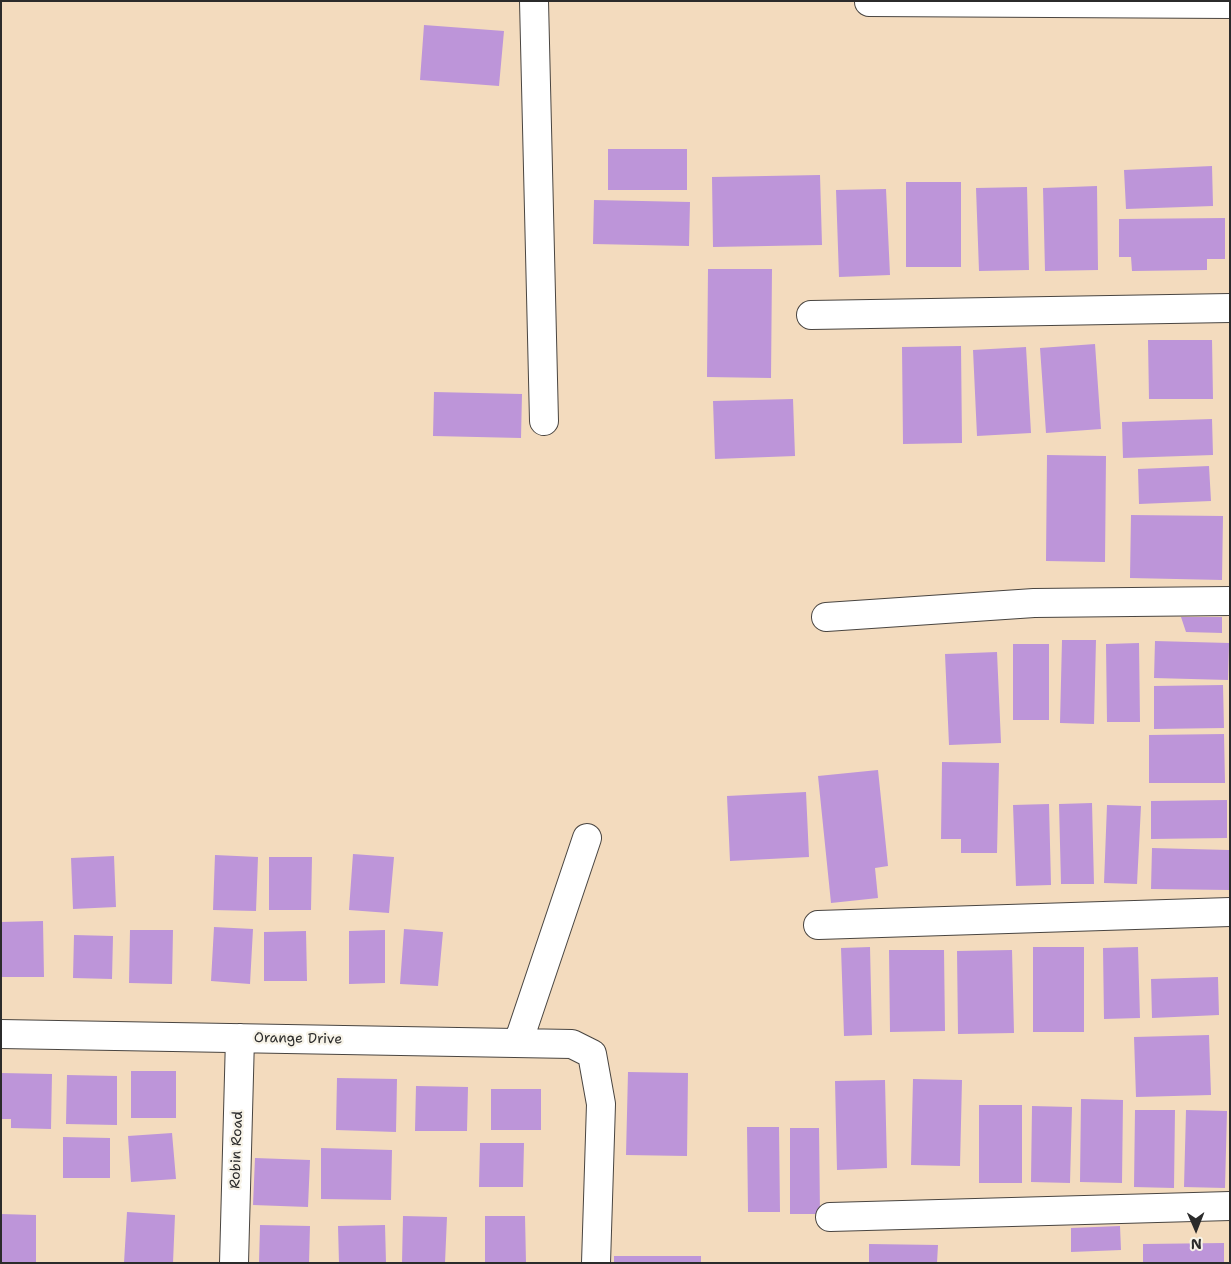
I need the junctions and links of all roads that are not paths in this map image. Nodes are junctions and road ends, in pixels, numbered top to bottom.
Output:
1 (534, 1) edge
2 (869, 2) edge
3 (1230, 4) edge
4 (1230, 308) edge
5 (812, 315) dead end
6 (544, 421) dead end
7 (1230, 601) edge
8 (826, 617) dead end
9 (587, 838) dead end
10 (1230, 912) edge
11 (818, 925) dead end
12 (1, 1034) edge
13 (240, 1038) junction
14 (518, 1043) junction
15 (1230, 1206) edge
16 (830, 1217) dead end
17 (234, 1263) edge
18 (596, 1263) edge

1 - 6 street
2 - 3 street
4 - 5 street
7 - 8 street
9 - 14 street
10 - 11 street
12 - 13 street, Orange Drive
13 - 14 street, Orange Drive
13 - 17 street, Robin Road
14 - 18 street, Orange Drive
15 - 16 street

